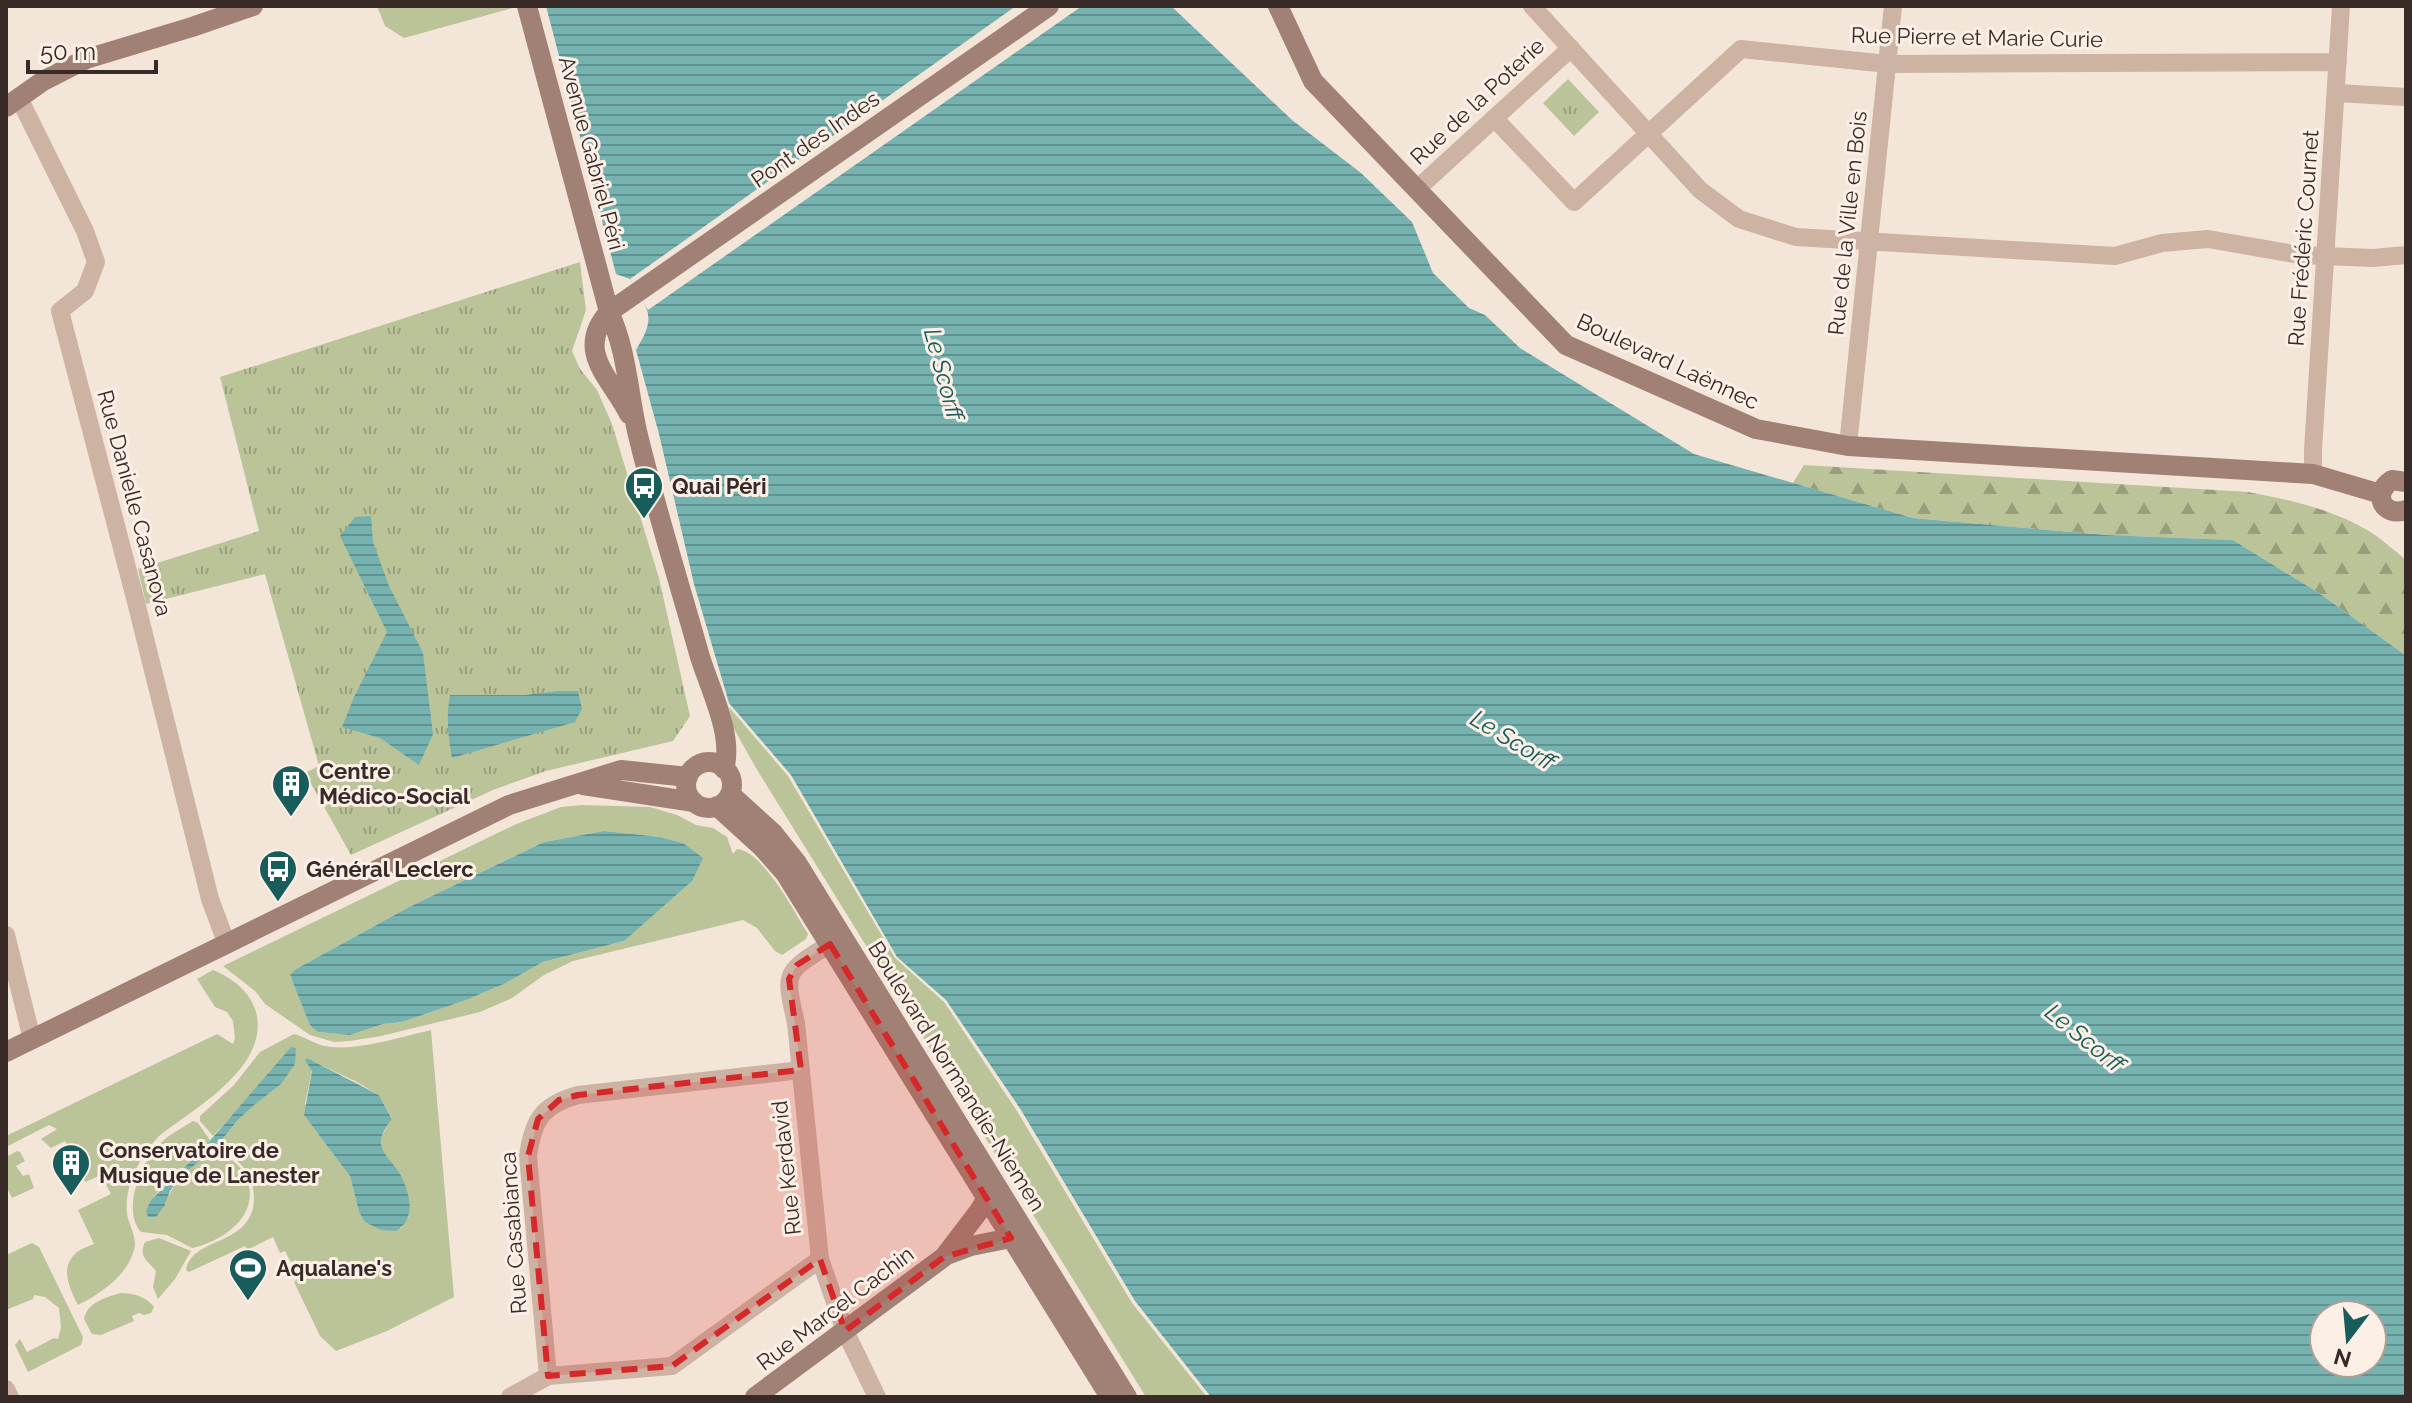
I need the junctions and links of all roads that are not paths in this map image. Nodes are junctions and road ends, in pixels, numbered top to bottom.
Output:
1 (253, 6) edge
2 (527, 6) edge
3 (1049, 6) edge
4 (1278, 6) edge
5 (1532, 6) edge
6 (1893, 6) edge
7 (2341, 6) edge
8 (1571, 48) junction
9 (2338, 62) junction
10 (1888, 64) junction
11 (2337, 93) junction
12 (2406, 97) edge
13 (12, 103) edge
14 (1494, 118) junction
15 (1649, 134) junction
16 (1417, 189) junction
17 (1870, 242) junction
18 (2406, 255) edge
19 (2326, 256) junction
20 (609, 312) junction
21 (1848, 446) junction
22 (2313, 474) junction
23 (2406, 482) edge
24 (2381, 494) junction
25 (2406, 510) edge
26 (714, 766) junction
27 (688, 777) junction
28 (579, 785) junction
29 (724, 800) junction
30 (694, 802) junction
31 (6, 935) edge
32 (226, 942) junction
33 (830, 944) junction
34 (32, 1039) junction
35 (6, 1052) edge
36 (801, 1070) junction
37 (987, 1198) junction
38 (1011, 1238) junction
39 (944, 1257) junction
40 (820, 1259) junction
41 (845, 1331) junction
42 (548, 1376) junction
43 (6, 1389) edge
44 (10, 1397) edge
45 (510, 1397) edge
46 (755, 1397) edge
47 (877, 1397) edge
48 (1110, 1397) edge
49 (1127, 1397) edge

1 - 13 main road
2 - 20 main road, Avenue Gabriel Péri
3 - 20 main road, Pont des Indes
4 - 16 main road, Boulevard Laënnec
5 - 8 street
6 - 10 street, Rue de la Ville en Bois
7 - 9 street, Rue Frédéric Cournet
8 - 14 street, Rue de la Poterie
8 - 15 street
9 - 10 street, Rue Pierre et Marie Curie
9 - 11 street, Rue Frédéric Cournet
10 - 15 street, Rue Pierre et Marie Curie
10 - 17 street, Rue de la Ville en Bois
11 - 12 street
11 - 19 street, Rue Frédéric Cournet
13 - 32 street, Rue Danielle Casanova
14 - 15 street, Rue Pierre et Marie Curie
14 - 16 street, Rue de la Poterie
15 - 17 street
16 - 21 main road, Boulevard Laënnec
17 - 19 street
17 - 21 street, Rue de la Ville en Bois
18 - 19 street
19 - 22 street, Rue Frédéric Cournet
20 - 26 main road, Avenue Gabriel Péri
21 - 22 main road, Boulevard Laënnec
22 - 24 main road, Boulevard Laënnec
23 - 24 main road
24 - 25 main road, Boulevard Laënnec
26 - 27 main road
26 - 29 main road
27 - 28 main road
27 - 30 main road
28 - 30 main road
28 - 32 main road
29 - 30 main road
29 - 33 main road, Boulevard Normandie-Niemen
29 - 49 main road, Boulevard Normandie-Niemen
31 - 34 street
32 - 34 main road
33 - 36 street, Rue Kerdavid
33 - 37 main road, Boulevard Normandie-Niemen
34 - 35 main road
36 - 40 street, Rue Kerdavid
36 - 42 street, Rue Casabianca
37 - 38 main road, Boulevard Normandie-Niemen
37 - 39 main road, Rue Marcel Cachin
38 - 39 main road, Rue Marcel Cachin
38 - 48 main road, Boulevard Normandie-Niemen
39 - 41 main road, Rue Marcel Cachin
40 - 41 street, Rue Kerdavid
40 - 42 street
41 - 46 main road, Rue Marcel Cachin
41 - 47 street, Rue Kerdavid
42 - 45 street
43 - 44 street

